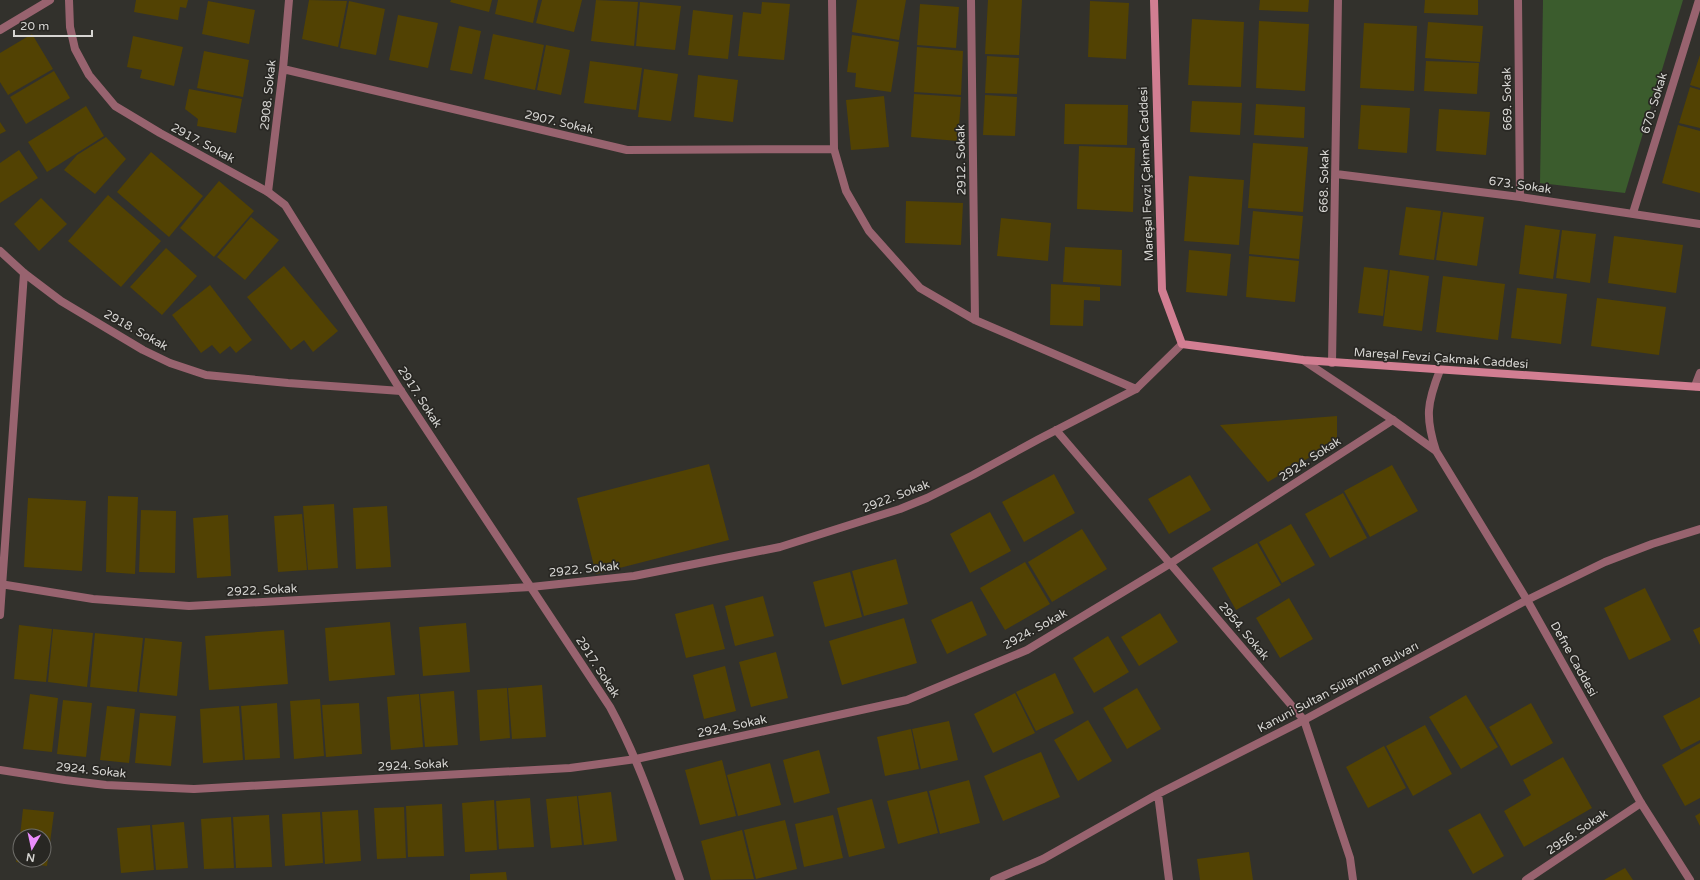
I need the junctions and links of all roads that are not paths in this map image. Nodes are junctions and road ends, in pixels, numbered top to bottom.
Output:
1 (50, 0) edge
2 (69, 0) edge
3 (289, 0) edge
4 (832, 0) edge
5 (971, 0) edge
6 (1154, 0) edge
7 (1338, 0) edge
8 (1518, 0) edge
9 (1699, 0) edge
10 (0, 30) edge
11 (283, 69) junction
12 (834, 149) junction
13 (1336, 174) junction
14 (268, 192) junction
15 (1520, 197) junction
16 (1633, 213) junction
17 (1700, 224) edge
18 (0, 251) edge
19 (24, 273) junction
20 (975, 320) junction
21 (1182, 344) junction
22 (1303, 360) junction
23 (1332, 363) junction
24 (1440, 370) junction
25 (1700, 373) edge
26 (1698, 386) edge
27 (1136, 389) junction
28 (401, 391) junction
29 (1393, 420) junction
30 (1056, 430) junction
31 (1436, 451) junction
32 (1700, 529) edge
33 (1171, 562) junction
34 (1, 584) edge
35 (531, 587) junction
36 (1527, 600) junction
37 (0, 615) edge
38 (1304, 720) junction
39 (636, 759) junction
40 (0, 770) edge
41 (1158, 794) junction
42 (1641, 804) junction
43 (680, 880) edge
44 (994, 880) edge
45 (1169, 880) edge
46 (1353, 880) edge
47 (1526, 880) edge
48 (1690, 880) edge

1 - 10 street
2 - 14 street, 2917. Sokak
3 - 11 street, 2908. Sokak
4 - 12 street
5 - 20 street, 2912. Sokak
6 - 21 main road, Mareşal Fevzi Çakmak Caddesi
7 - 13 street, 668. Sokak
8 - 15 street, 669. Sokak
9 - 16 street, 670. Sokak
11 - 12 street, 2907. Sokak
11 - 14 street, 2908. Sokak
12 - 20 street
13 - 15 street, 673. Sokak
13 - 23 street, 668. Sokak
14 - 28 street, 2917. Sokak
15 - 16 street, 673. Sokak
16 - 17 street, 673. Sokak
18 - 19 street, 2918. Sokak
19 - 28 street, 2918. Sokak
19 - 34 street
20 - 27 street
21 - 22 main road, Mareşal Fevzi Çakmak Caddesi
21 - 27 street
22 - 23 main road, Mareşal Fevzi Çakmak Caddesi
22 - 29 street
23 - 24 main road, Mareşal Fevzi Çakmak Caddesi
24 - 26 main road, Mareşal Fevzi Çakmak Caddesi
24 - 31 street
25 - 26 street
27 - 30 street, 2922. Sokak
28 - 35 street, 2917. Sokak
29 - 31 street
29 - 33 street, 2924. Sokak
30 - 33 street, 2954. Sokak
30 - 35 street, 2922. Sokak
31 - 36 street, Defne Caddesi
32 - 36 street, Kanuni Sultan Sülayman Bulvarı
33 - 38 street, 2954. Sokak
33 - 39 street, 2924. Sokak
34 - 35 street, 2922. Sokak
34 - 37 street
35 - 39 street, 2917. Sokak
36 - 38 street, Kanuni Sultan Sülayman Bulvarı
36 - 42 street, Defne Caddesi
38 - 41 street, Kanuni Sultan Sülayman Bulvarı
38 - 46 street, 2954. Sokak
39 - 40 street, 2924. Sokak
39 - 43 street, 2917. Sokak
41 - 44 street, Kanuni Sultan Sülayman Bulvarı
41 - 45 street
42 - 47 street, 2956. Sokak
42 - 48 street, Defne Caddesi

